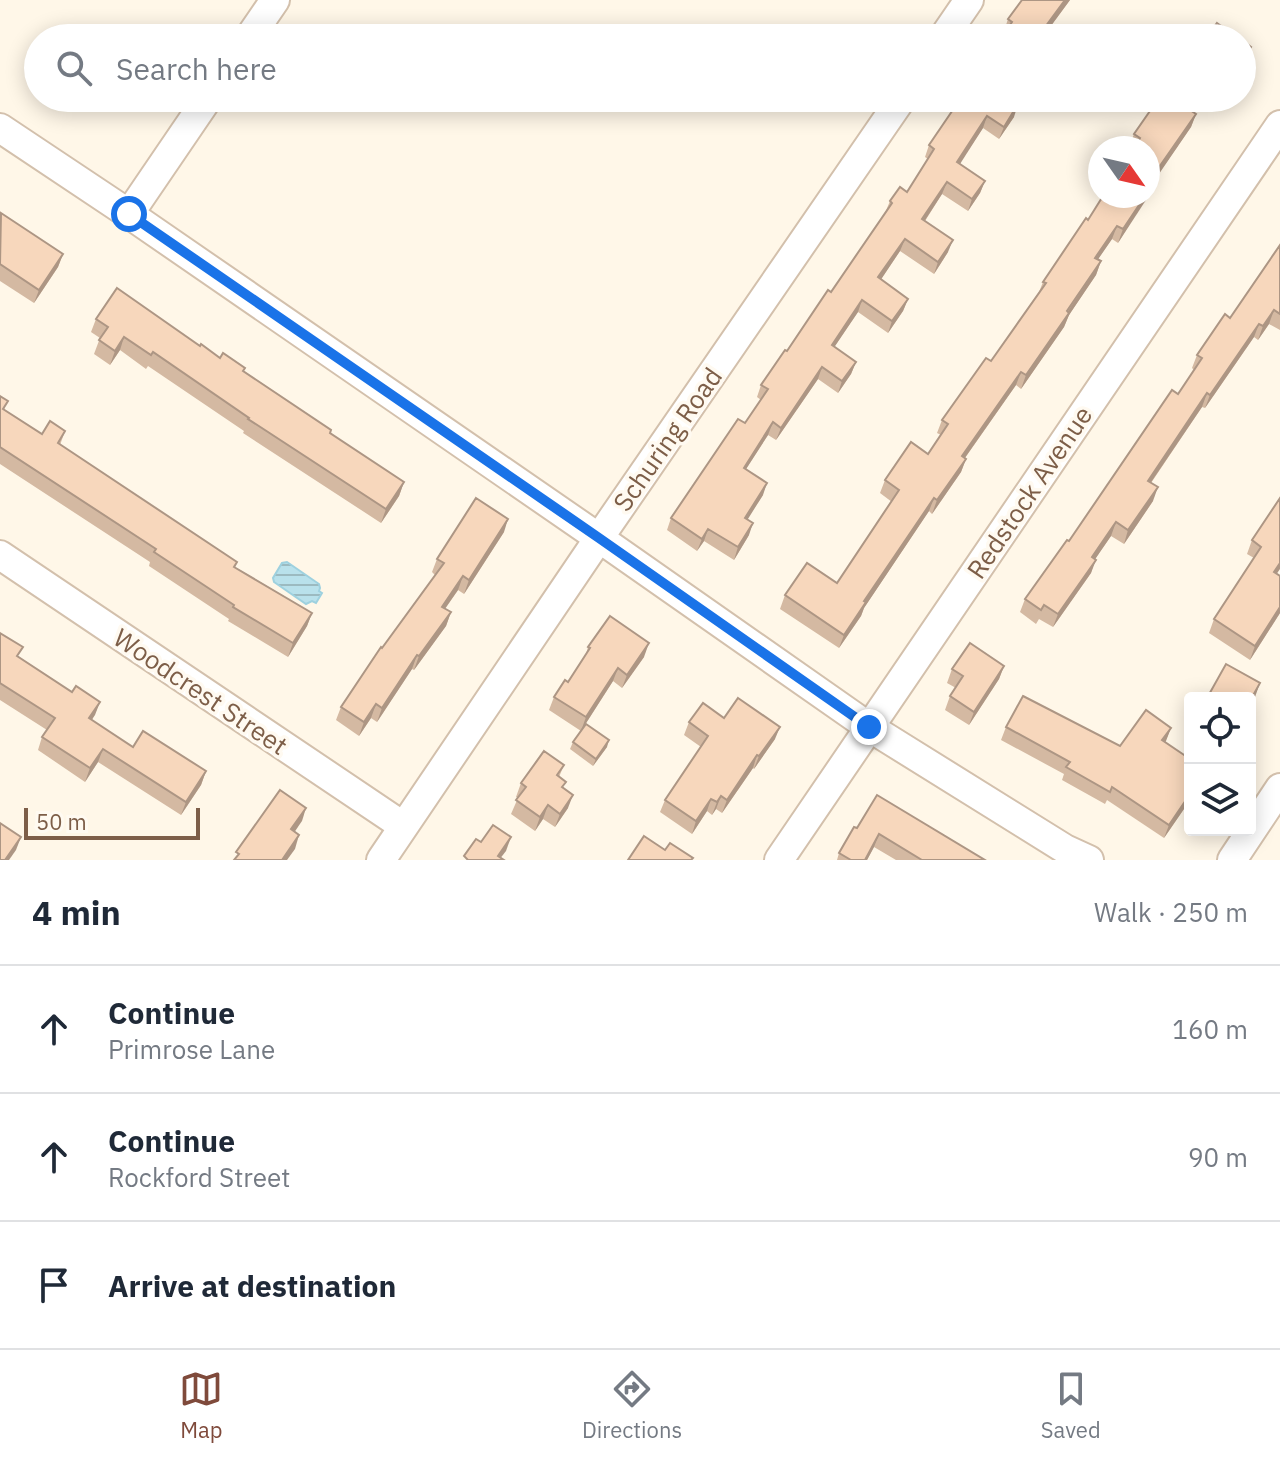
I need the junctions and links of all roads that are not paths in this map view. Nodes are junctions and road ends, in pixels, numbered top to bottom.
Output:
1 (275, 0) edge
2 (969, 0) edge
3 (259, 24) edge
4 (953, 24) edge
5 (198, 112) edge
6 (892, 112) edge
7 (1280, 125) edge
8 (0, 128) edge
9 (129, 214) junction
10 (599, 538) junction
11 (0, 555) edge
12 (869, 727) junction
13 (1280, 788) edge
14 (403, 826) junction
15 (381, 860) edge
16 (779, 860) edge
17 (1089, 860) edge
18 (1232, 860) edge

1 - 3 street
2 - 4 street
5 - 9 street
6 - 10 street, Schuring Road
7 - 12 street, Redstock Avenue
8 - 9 street
9 - 10 street
10 - 12 street
10 - 14 street, Schuring Road
11 - 14 street, Woodcrest Street
12 - 16 street, Redstock Avenue
12 - 17 street
13 - 18 street
14 - 15 street, Schuring Road

